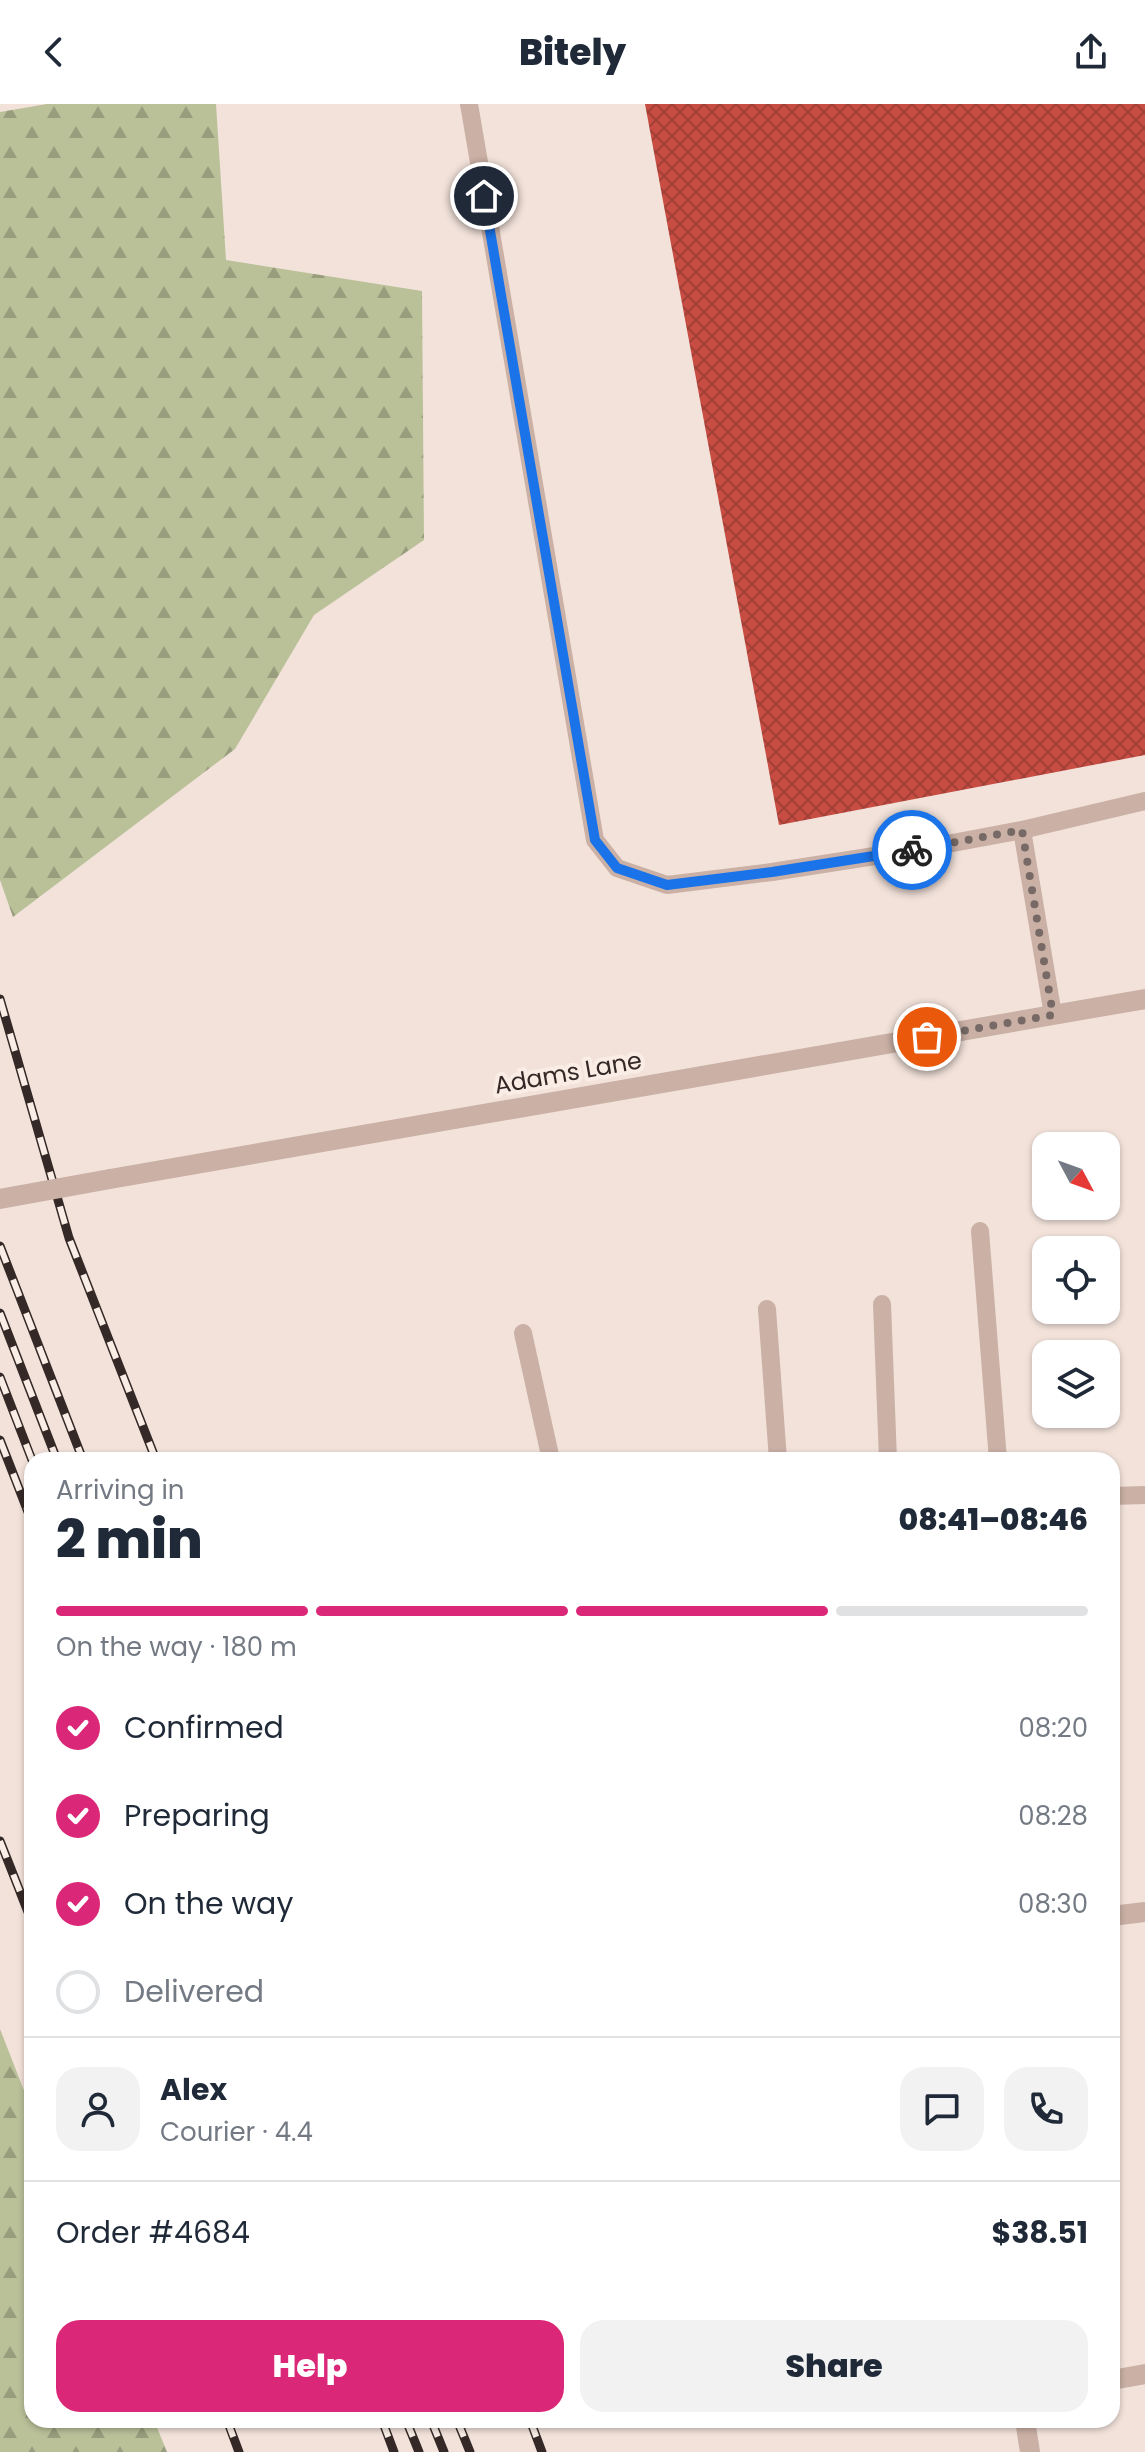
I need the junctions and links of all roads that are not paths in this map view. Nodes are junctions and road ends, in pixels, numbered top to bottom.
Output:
1 (469, 104) edge
2 (1145, 801) edge
3 (1022, 830) junction
4 (1145, 999) edge
5 (1053, 1015) junction
6 (0, 1199) edge
7 (980, 1231) dead end
8 (882, 1304) dead end
9 (767, 1309) dead end
10 (523, 1333) dead end
11 (549, 1452) edge
12 (777, 1452) edge
13 (888, 1452) edge
14 (997, 1452) edge
15 (1145, 1495) edge
16 (1120, 1496) edge
17 (1145, 1912) edge
18 (1120, 1915) edge
19 (1145, 2374) edge
20 (1120, 2379) edge
21 (1026, 2428) edge
22 (1030, 2452) edge

1 - 3 lane
2 - 3 lane
3 - 5 lane
4 - 5 street, Adams Lane
5 - 6 street, Adams Lane, bridge
7 - 14 lane
8 - 13 lane
9 - 12 lane
10 - 11 lane
15 - 16 lane
17 - 18 street
19 - 20 street
21 - 22 street

